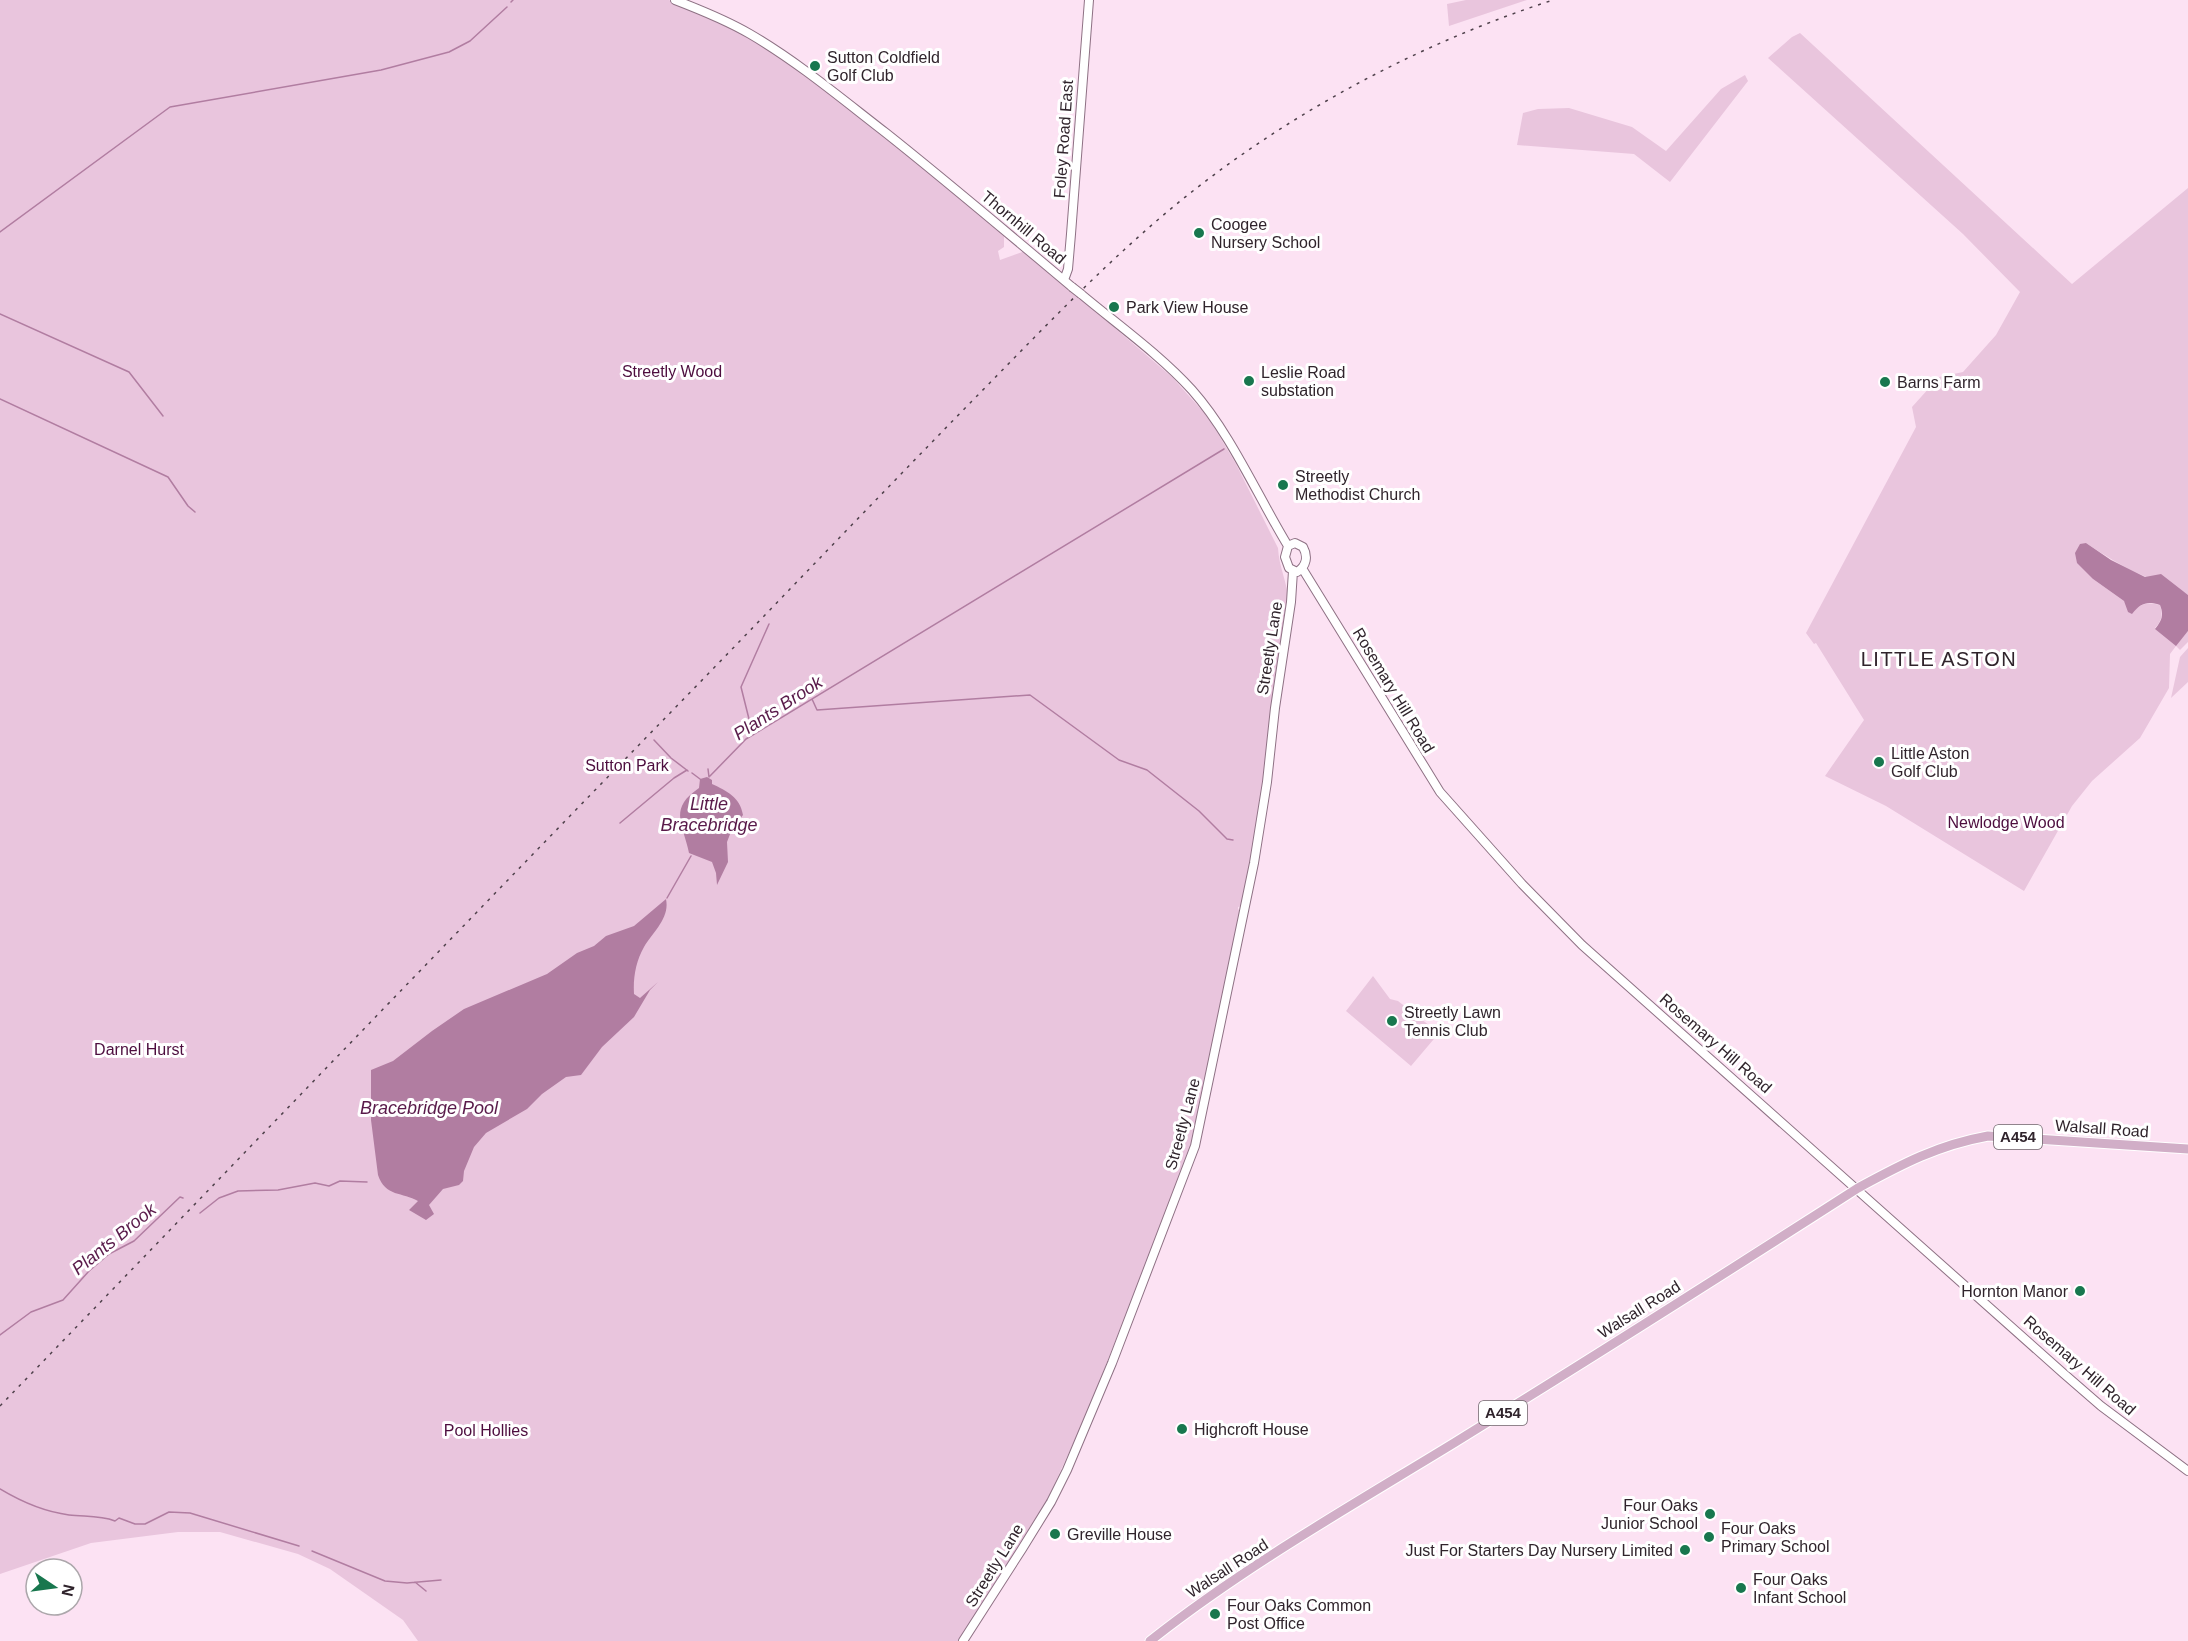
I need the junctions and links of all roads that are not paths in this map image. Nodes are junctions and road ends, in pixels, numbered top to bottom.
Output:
1 (675, 0) edge
2 (1089, 0) edge
3 (1064, 280) junction
4 (1288, 546) junction
5 (1298, 570) junction
6 (2188, 1149) edge
7 (1858, 1188) junction
8 (2188, 1471) edge
9 (963, 1641) edge
10 (1150, 1641) edge

1 - 3 main road, Thornhill Road
2 - 3 main road, Foley Road East
3 - 4 main road, Thornhill Road, bridge
4 - 5 main road
4 - 5 main road
5 - 7 main road, Rosemary Hill Road
5 - 9 main road, Streetly Lane
6 - 7 main road, Walsall Road / A454
7 - 8 main road, Rosemary Hill Road
7 - 10 main road, Walsall Road / A454

